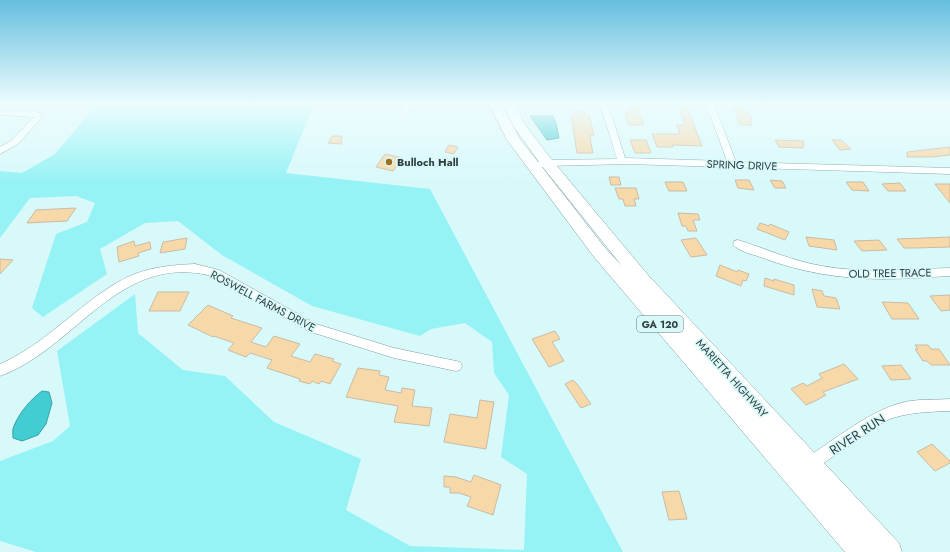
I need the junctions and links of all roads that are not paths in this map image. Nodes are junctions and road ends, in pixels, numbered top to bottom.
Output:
1 (26, 130) edge
2 (508, 130) edge
3 (521, 130) edge
4 (612, 130) edge
5 (720, 130) edge
6 (0, 151) edge
7 (622, 162) junction
8 (540, 165) junction
9 (733, 165) junction
10 (950, 171) edge
11 (738, 244) dead end
12 (950, 272) edge
13 (456, 366) dead end
14 (0, 370) edge
15 (950, 405) edge
16 (802, 470) junction
17 (861, 552) edge
18 (890, 552) edge

1 - 6 street
2 - 8 highway, MARIETTA HIGHWAY / GA 120
3 - 8 highway, MARIETTA HIGHWAY / GA 120
4 - 7 street
5 - 9 street
7 - 8 street, SPRING DRIVE
7 - 9 street, SPRING DRIVE
8 - 16 highway, MARIETTA HIGHWAY / GA 120
9 - 10 street, SPRING DRIVE
11 - 12 street, OLD TREE TRACE
13 - 14 street, ROSWELL FARMS DRIVE
15 - 16 street, RIVER RUN
16 - 17 highway, MARIETTA HIGHWAY / GA 120
16 - 18 highway, MARIETTA HIGHWAY / GA 120

